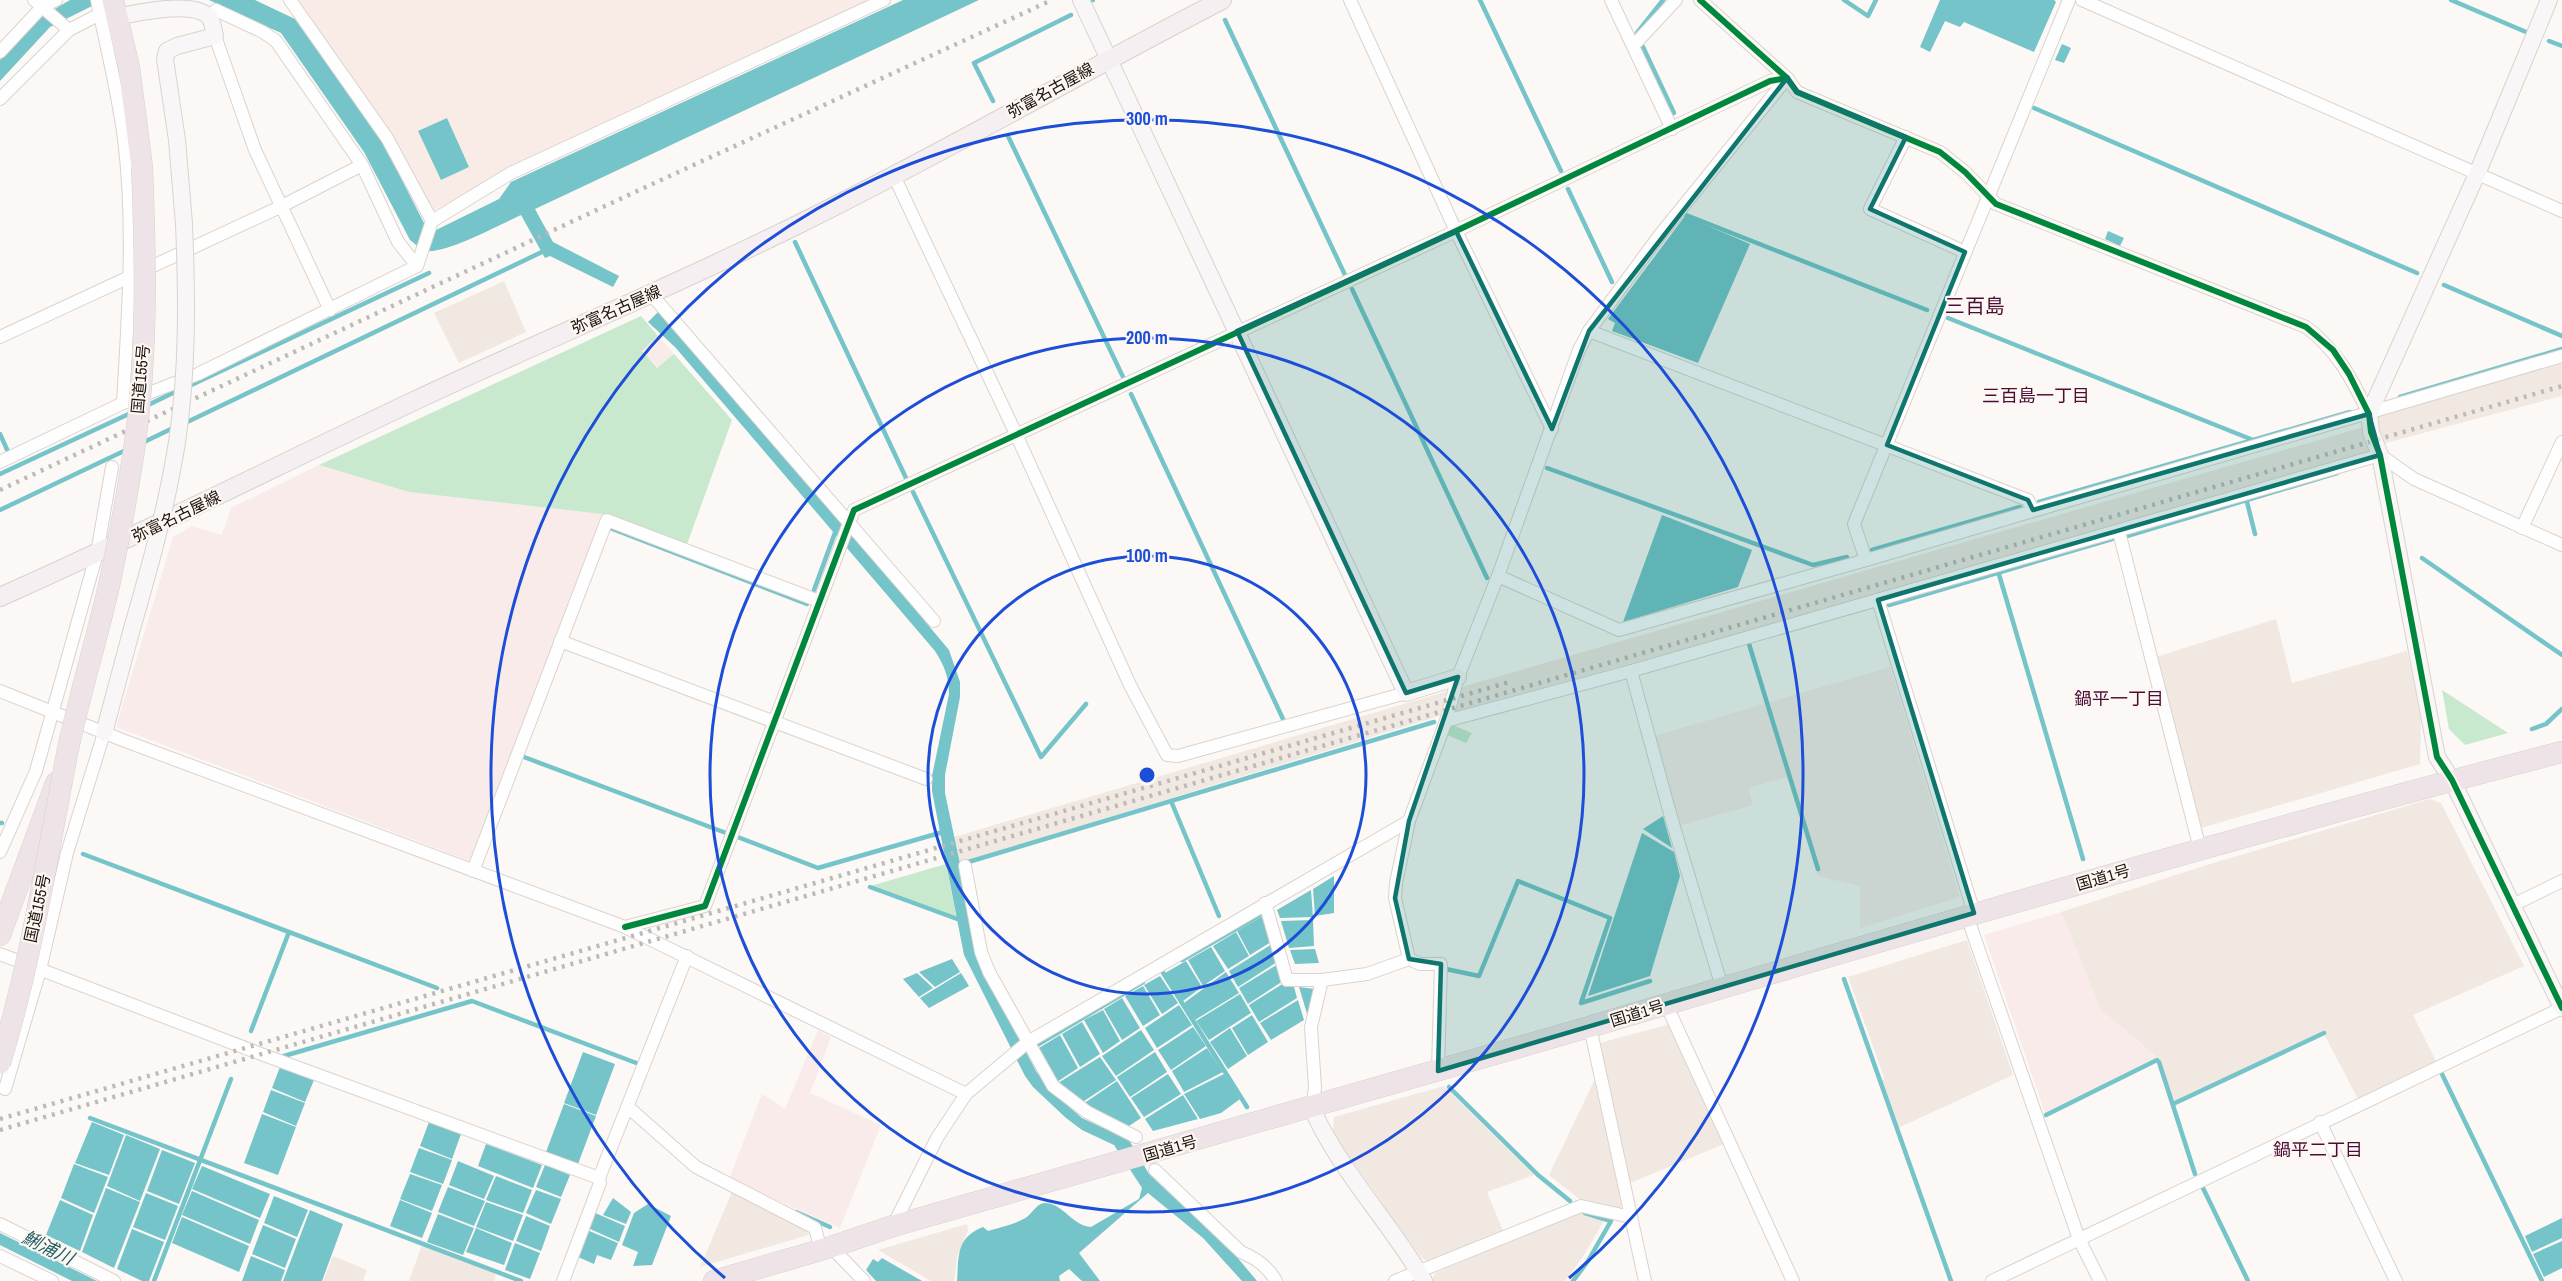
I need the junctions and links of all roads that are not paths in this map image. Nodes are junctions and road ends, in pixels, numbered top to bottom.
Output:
1 (56, 0) edge
2 (290, 0) edge
3 (884, 0) edge
4 (1081, 0) edge
5 (1222, 0) edge
6 (1350, 0) edge
7 (1611, 0) edge
8 (1676, 0) edge
9 (1700, 0) edge
10 (2069, 0) edge
11 (2082, 0) edge
12 (2549, 0) edge
13 (38, 4) edge
14 (108, 7) edge
15 (210, 17) junction
16 (69, 30) junction
17 (216, 36) junction
18 (1634, 45) junction
19 (0, 52) edge
20 (1108, 58) junction
21 (1787, 78) junction
22 (0, 99) edge
23 (1672, 129) junction
24 (1906, 137) junction
25 (362, 165) junction
26 (2477, 174) junction
27 (894, 176) junction
28 (1988, 197) junction
29 (280, 207) junction
30 (2562, 211) edge
31 (432, 223) junction
32 (1456, 231) junction
33 (1965, 252) junction
34 (420, 260) junction
35 (130, 275) junction
36 (651, 294) junction
37 (330, 310) junction
38 (1237, 331) junction
39 (1589, 331) junction
40 (0, 337) edge
41 (2562, 356) edge
42 (123, 403) junction
43 (2369, 414) junction
44 (1552, 429) junction
45 (1016, 434) junction
46 (2562, 442) edge
47 (1887, 445) junction
48 (2380, 455) junction
49 (0, 462) edge
50 (112, 467) dead end
51 (2033, 510) junction
52 (849, 524) junction
53 (2522, 528) junction
54 (2119, 532) junction
55 (2562, 545) edge
56 (97, 554) junction
57 (1866, 560) junction
58 (1498, 576) junction
59 (0, 597) edge
60 (1878, 600) junction
61 (819, 601) junction
62 (934, 621) dead end
63 (560, 641) junction
64 (1631, 671) junction
65 (1458, 677) junction
66 (0, 691) edge
67 (1406, 693) junction
68 (53, 712) junction
69 (1446, 721) junction
70 (774, 722) junction
71 (104, 732) junction
72 (2562, 752) edge
73 (67, 753) junction
74 (926, 779) dead end
75 (2452, 780) junction
76 (1409, 821) junction
77 (2200, 849) junction
78 (0, 852) edge
79 (965, 866) dead end
80 (473, 871) junction
81 (2562, 881) edge
82 (1265, 903) junction
83 (2513, 904) junction
84 (1971, 915) junction
85 (625, 927) junction
86 (0, 935) edge
87 (0, 954) edge
88 (687, 956) junction
89 (1409, 959) junction
90 (40, 970) junction
91 (1322, 980) junction
92 (1722, 987) junction
93 (1666, 1004) junction
94 (2562, 1008) edge
95 (1590, 1027) junction
96 (1028, 1042) junction
97 (0, 1063) edge
98 (1438, 1071) junction
99 (5, 1089) dead end
100 (966, 1094) junction
101 (628, 1107) junction
102 (1312, 1107) junction
103 (2320, 1122) junction
104 (1145, 1154) junction
105 (599, 1178) junction
106 (1631, 1218) junction
107 (0, 1224) edge
108 (893, 1226) junction
109 (2079, 1239) junction
110 (826, 1249) junction
111 (0, 1256) edge
112 (1422, 1277) edge
113 (52, 1281) edge
114 (114, 1281) edge
115 (563, 1281) edge
116 (714, 1281) edge
117 (864, 1281) edge
118 (1276, 1281) edge
119 (1395, 1281) edge
120 (1645, 1281) edge
121 (1793, 1281) edge
122 (1992, 1281) edge
123 (2100, 1281) edge
124 (2396, 1281) edge

1 - 13 street
2 - 31 street
3 - 31 street
4 - 20 street
5 - 20 main road, 弥富名古屋線
6 - 32 street
7 - 18 street
8 - 18 street
9 - 21 street
10 - 28 street
11 - 26 street
12 - 26 street
13 - 16 street
13 - 19 street
14 - 15 street
14 - 16 street
14 - 35 street
14 - 73 highway, 国道155号, bridge
15 - 17 street
15 - 25 street
16 - 22 street
17 - 29 street
17 - 71 street, bridge
18 - 23 street
20 - 27 main road, 弥富名古屋線
20 - 38 street
21 - 23 street
21 - 24 street
21 - 39 street
23 - 32 street
24 - 28 street
24 - 33 street
25 - 29 street
25 - 34 street
26 - 30 street
26 - 43 street
27 - 36 main road, 弥富名古屋線
27 - 45 street
28 - 33 street
28 - 43 street
29 - 35 street
29 - 37 street
31 - 34 street
32 - 38 street
32 - 44 street
33 - 47 street
34 - 37 street
35 - 40 street
35 - 42 street
36 - 52 street
36 - 56 main road, 弥富名古屋線
37 - 42 street
38 - 45 street
38 - 67 street
39 - 44 street
39 - 47 street
41 - 43 street
42 - 49 street
43 - 48 street
43 - 51 street
44 - 58 street
45 - 52 street
45 - 67 street
46 - 53 street
47 - 51 street
47 - 57 street
48 - 53 street
48 - 54 street
48 - 75 street
50 - 56 street
51 - 57 street
52 - 61 street
52 - 62 street
53 - 55 street
54 - 60 street
54 - 77 street
56 - 59 main road, 弥富名古屋線
56 - 68 street
57 - 58 street
58 - 65 street
60 - 64 street
60 - 84 street
61 - 63 street
61 - 70 street
63 - 70 street
63 - 80 street
64 - 69 street
64 - 92 street
65 - 67 street
65 - 69 street
66 - 68 street
68 - 71 street
68 - 78 street
69 - 76 street
70 - 74 street
70 - 85 street
71 - 80 street
71 - 90 street
72 - 75 highway, 国道1号
73 - 86 highway, 国道155号, bridge
73 - 97 highway, 国道155号, bridge
75 - 77 highway, 国道1号
75 - 83 street
76 - 82 street
76 - 89 street
77 - 84 highway, 国道1号
79 - 96 street
80 - 85 street
81 - 83 street
82 - 91 street
82 - 96 street
83 - 94 street
84 - 92 highway, 国道1号
84 - 109 street
85 - 88 street
87 - 90 street
88 - 100 street
88 - 101 street
89 - 91 street
89 - 98 street
90 - 99 street
90 - 105 street
91 - 102 street
92 - 93 highway, 国道1号
93 - 95 highway, 国道1号
93 - 121 street
94 - 103 street
95 - 98 highway, 国道1号
95 - 106 street
96 - 100 street
96 - 104 street
98 - 102 highway, 国道1号
100 - 108 street
101 - 105 street
101 - 110 street
102 - 104 highway, 国道1号
102 - 112 street
103 - 109 street
103 - 124 street
104 - 108 highway, 国道1号
104 - 118 street
105 - 115 street
106 - 112 street
106 - 120 street
107 - 114 street
108 - 110 highway, 国道1号
109 - 122 street
109 - 123 street
110 - 116 highway, 国道1号
110 - 117 street
111 - 113 street
112 - 119 street

